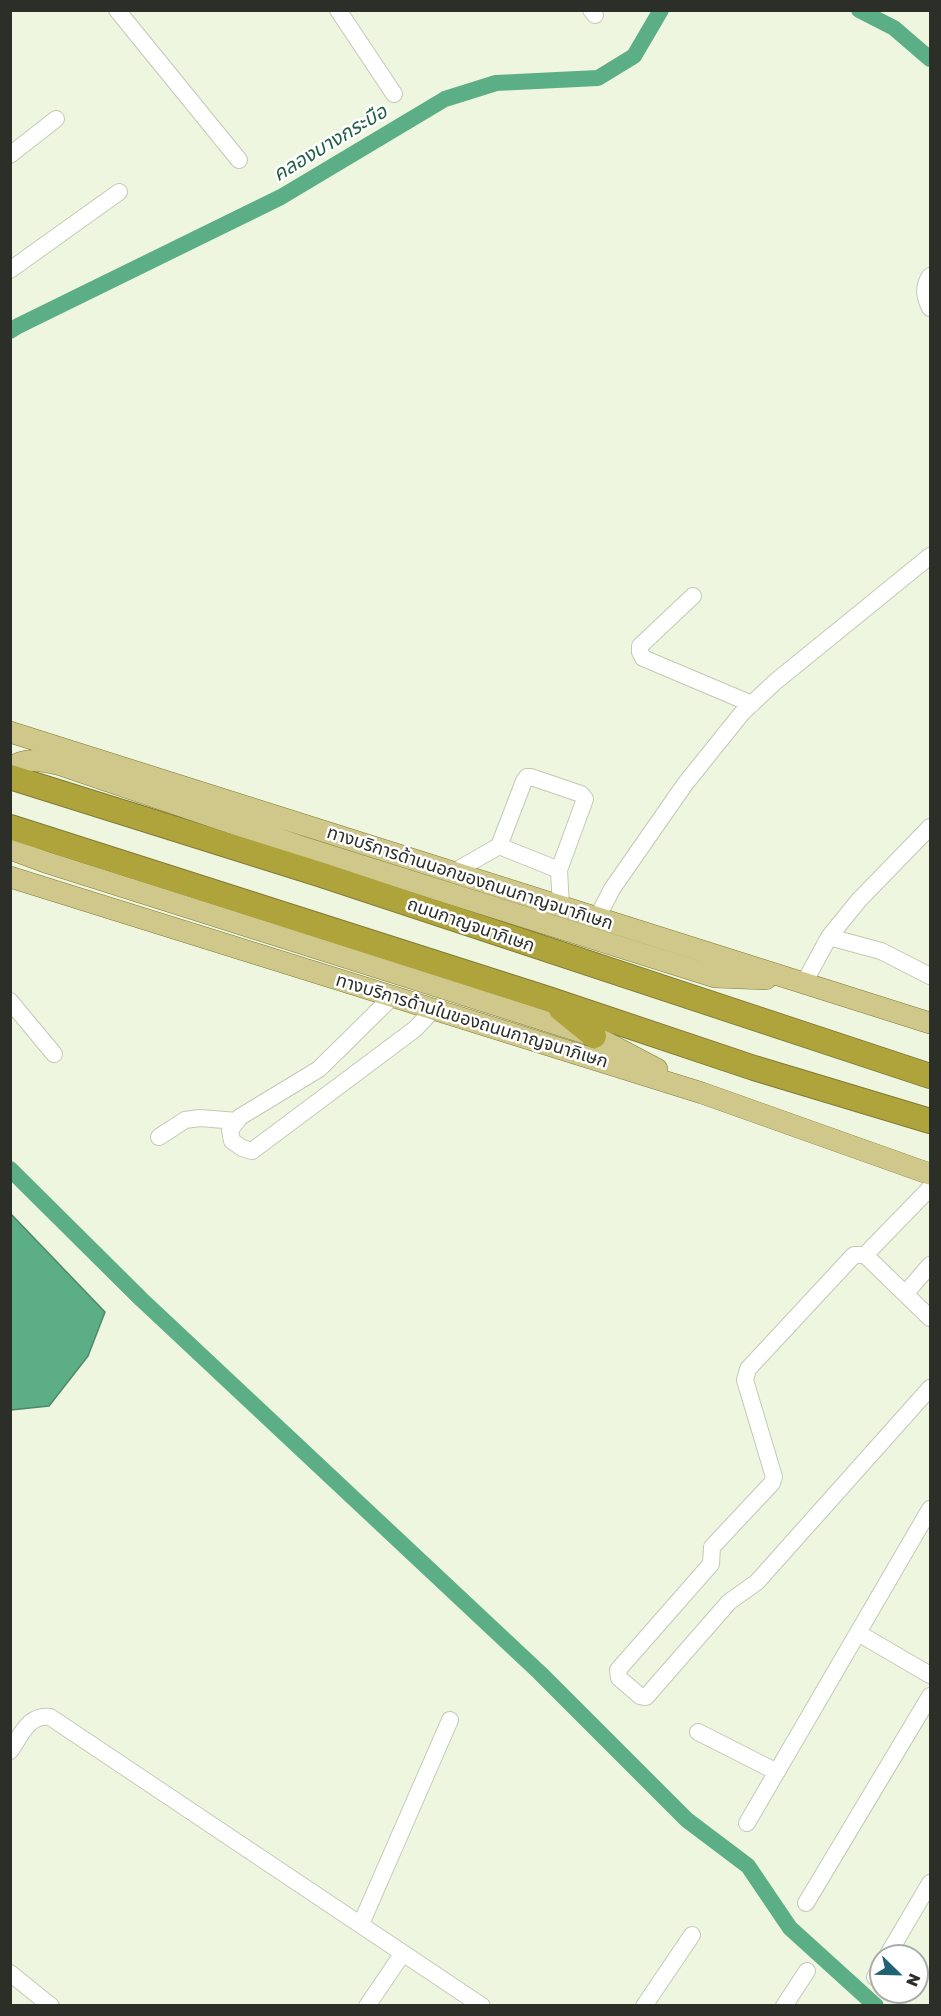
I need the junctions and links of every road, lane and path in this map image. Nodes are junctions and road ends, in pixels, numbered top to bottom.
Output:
1 (117, 10) edge
2 (338, 10) edge
3 (394, 94) dead end
4 (56, 120) dead end
5 (10, 155) edge
6 (239, 160) dead end
7 (119, 192) dead end
8 (10, 270) edge
9 (930, 276) edge
10 (930, 308) edge
11 (930, 556) edge
12 (693, 596) dead end
13 (752, 704) junction
14 (10, 732) edge
15 (10, 768) edge
16 (10, 777) edge
17 (10, 827) edge
18 (930, 827) edge
19 (499, 846) junction
20 (10, 849) edge
21 (559, 870) junction
22 (452, 873) junction
23 (10, 877) edge
24 (561, 907) junction
25 (597, 918) junction
26 (829, 938) junction
27 (930, 976) edge
28 (800, 982) junction
29 (392, 997) junction
30 (548, 999) junction
31 (10, 1001) edge
32 (434, 1010) junction
33 (930, 1023) edge
34 (594, 1036) junction
35 (54, 1054) dead end
36 (926, 1074) edge
37 (702, 1093) junction
38 (851, 1097) junction
39 (237, 1121) junction
40 (930, 1121) edge
41 (159, 1137) dead end
42 (930, 1139) edge
43 (930, 1174) edge
44 (930, 1188) edge
45 (865, 1255) junction
46 (930, 1265) edge
47 (905, 1294) junction
48 (930, 1318) edge
49 (930, 1388) edge
50 (930, 1509) edge
51 (858, 1633) junction
52 (930, 1675) edge
53 (930, 1695) edge
54 (450, 1720) dead end
55 (698, 1732) dead end
56 (10, 1751) edge
57 (777, 1772) junction
58 (747, 1823) dead end
59 (930, 1883) edge
60 (806, 1903) dead end
61 (361, 1924) junction
62 (692, 1935) dead end
63 (894, 1944) edge
64 (403, 1953) junction
65 (807, 1971) dead end
66 (10, 1974) edge
67 (51, 2006) edge
68 (367, 2006) edge
69 (482, 2006) edge
70 (644, 2006) edge
71 (784, 2006) edge

1 - 6 street
2 - 3 street
4 - 5 street
7 - 8 street
9 - 10 street
11 - 13 street
12 - 13 street
13 - 25 street
14 - 22 main road, ทางบริการด้านนอกของถนนกาญจนาภิเษก
15 - 28 main road
16 - 36 highway, ถนนกาญจนาภิเษก
17 - 30 highway
18 - 26 street
19 - 21 street
19 - 21 street
19 - 22 street
20 - 34 main road
21 - 24 street
22 - 24 main road, ทางบริการด้านนอกของถนนกาญจนาภิเษก
23 - 29 main road, ทางบริการด้านในของถนนกาญจนาภิเษก
24 - 25 main road, ทางบริการด้านนอกของถนนกาญจนาภิเษก
25 - 28 main road, ทางบริการด้านนอกของถนนกาญจนาภิเษก
26 - 27 street
26 - 28 street
28 - 33 main road, ทางบริการด้านนอกของถนนกาญจนาภิเษก
29 - 32 main road, ทางบริการด้านในของถนนกาญจนาภิเษก
29 - 39 street
30 - 34 highway
30 - 38 highway
31 - 35 street
32 - 37 main road, ทางบริการด้านในของถนนกาญจนาภิเษก
32 - 39 street
34 - 37 main road
37 - 43 main road, ทางบริการด้านในของถนนกาญจนาภิเษก
38 - 40 highway
38 - 42 highway
39 - 41 street
44 - 45 street
45 - 47 street
45 - 49 street
46 - 47 street
47 - 48 street
50 - 51 street
51 - 52 street
51 - 57 street
53 - 60 street
54 - 61 street
55 - 57 street
56 - 61 street
57 - 58 street
59 - 63 street
61 - 64 street
62 - 70 street
64 - 68 street
64 - 69 street
65 - 71 street
66 - 67 street

